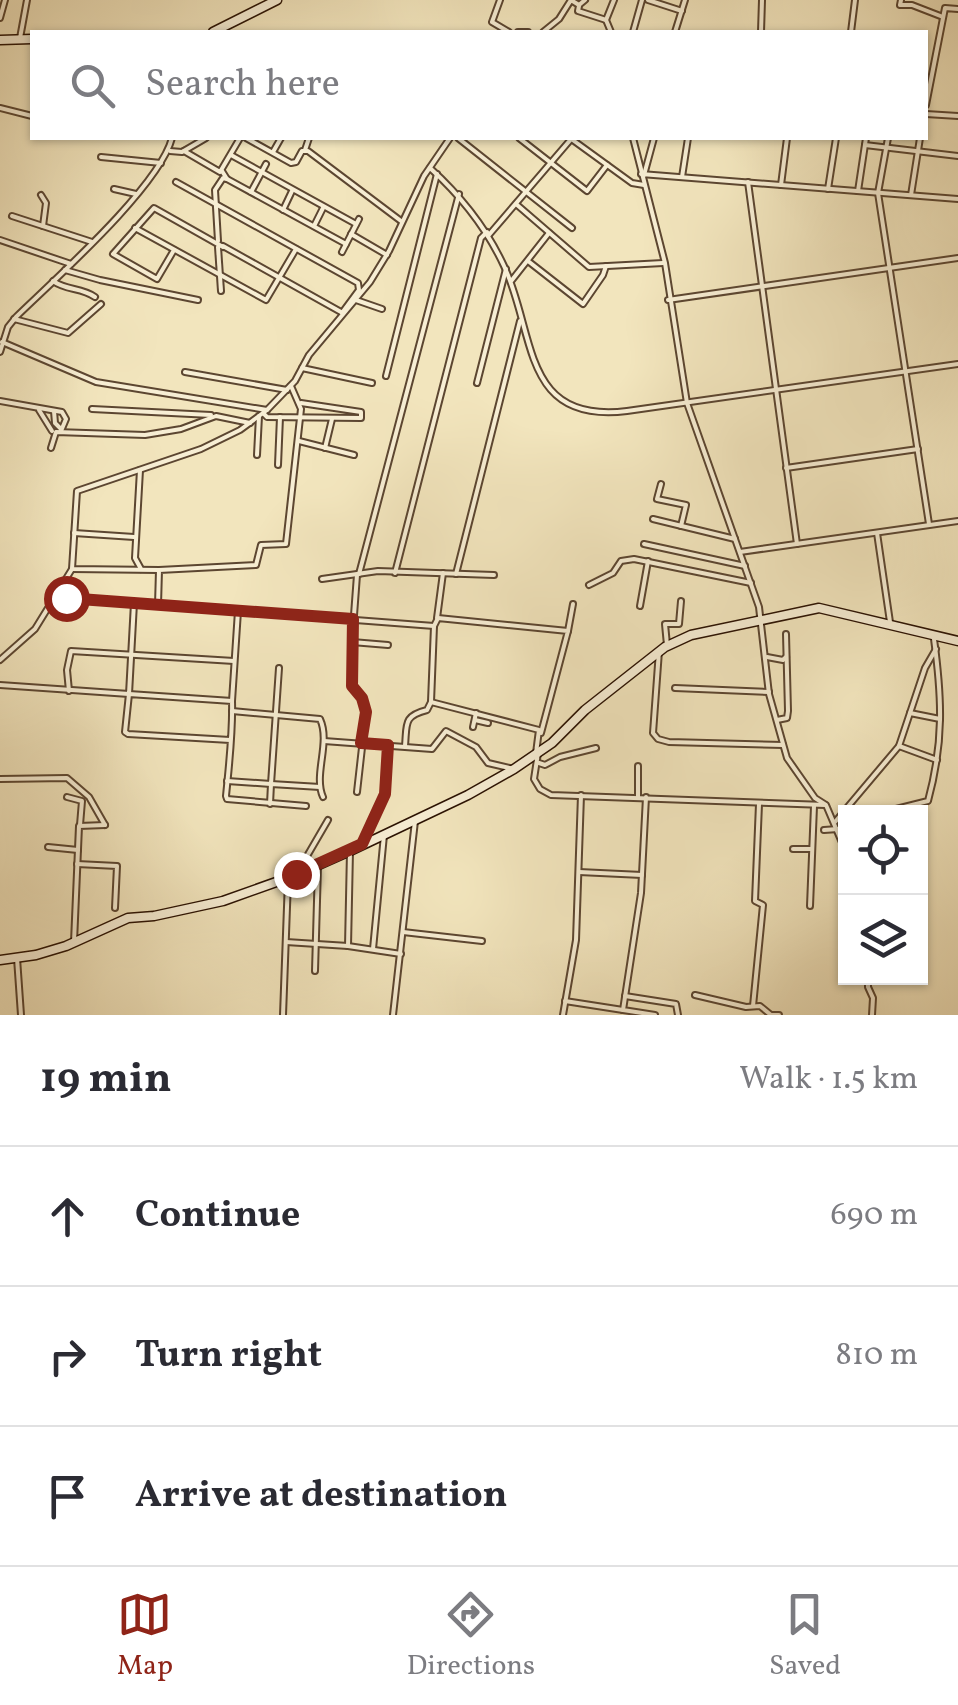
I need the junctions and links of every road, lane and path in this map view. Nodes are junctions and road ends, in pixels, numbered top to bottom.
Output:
1 (5, 0) edge
2 (26, 0) edge
3 (277, 0) edge
4 (500, 0) edge
5 (571, 0) edge
6 (585, 0) edge
7 (614, 0) edge
8 (645, 0) edge
9 (684, 0) edge
10 (762, 0) edge
11 (855, 0) edge
12 (901, 0) edge
13 (263, 3) edge
14 (579, 5) junction
15 (958, 9) edge
16 (682, 10) junction
17 (943, 17) junction
18 (0, 18) edge
19 (606, 20) junction
20 (216, 30) edge
21 (505, 30) edge
22 (545, 30) edge
23 (610, 30) edge
24 (634, 30) edge
25 (676, 30) edge
26 (761, 30) edge
27 (850, 30) edge
28 (20, 38) junction
29 (30, 39) edge
30 (0, 40) edge
31 (928, 95) edge
32 (0, 108) edge
33 (928, 114) edge
34 (30, 116) edge
35 (958, 116) edge
36 (172, 140) edge
37 (203, 140) edge
38 (246, 140) edge
39 (252, 140) edge
40 (280, 140) edge
41 (309, 140) edge
42 (449, 140) edge
43 (461, 140) edge
44 (521, 140) edge
45 (569, 140) edge
46 (574, 140) edge
47 (634, 140) edge
48 (653, 140) edge
49 (688, 140) edge
50 (787, 140) edge
51 (836, 140) edge
52 (866, 140) edge
53 (888, 140) edge
54 (920, 140) edge
55 (865, 145) junction
56 (886, 147) junction
57 (169, 150) junction
58 (305, 150) junction
59 (128, 151) dead end
60 (184, 151) junction
61 (918, 151) junction
62 (273, 152) junction
63 (231, 155) junction
64 (958, 156) edge
65 (101, 157) dead end
66 (130, 160) junction
67 (161, 163) junction
68 (550, 163) junction
69 (266, 164) dead end
70 (607, 165) junction
71 (430, 168) junction
72 (222, 171) junction
73 (262, 172) junction
74 (437, 174) junction
75 (642, 174) junction
76 (682, 178) junction
77 (227, 179) junction
78 (176, 182) dead end
79 (748, 182) junction
80 (644, 185) junction
81 (781, 185) junction
82 (114, 189) dead end
83 (828, 189) junction
84 (293, 190) junction
85 (858, 191) junction
86 (251, 192) junction
87 (527, 192) junction
88 (878, 193) junction
89 (136, 194) junction
90 (459, 194) junction
91 (41, 195) dead end
92 (911, 196) junction
93 (958, 199) edge
94 (516, 204) junction
95 (216, 205) junction
96 (324, 206) junction
97 (283, 210) junction
98 (12, 216) dead end
99 (401, 221) junction
100 (44, 226) junction
101 (314, 226) junction
102 (134, 228) junction
103 (572, 228) dead end
104 (549, 233) junction
105 (351, 234) junction
106 (488, 234) junction
107 (0, 240) edge
108 (92, 242) junction
109 (219, 244) junction
110 (346, 244) junction
111 (296, 249) junction
112 (174, 250) junction
113 (342, 252) dead end
114 (387, 254) junction
115 (958, 258) edge
116 (528, 260) junction
117 (71, 264) junction
118 (665, 264) junction
119 (606, 266) junction
120 (890, 268) junction
121 (65, 270) junction
122 (506, 270) junction
123 (220, 275) junction
124 (280, 278) junction
125 (53, 280) junction
126 (511, 282) junction
127 (762, 287) junction
128 (221, 291) dead end
129 (95, 297) dead end
130 (198, 300) dead end
131 (356, 300) junction
132 (668, 300) junction
133 (101, 304) dead end
134 (382, 309) dead end
135 (344, 314) junction
136 (14, 319) junction
137 (521, 319) junction
138 (2, 342) edge
139 (0, 351) edge
140 (958, 364) edge
141 (302, 368) junction
142 (185, 372) dead end
143 (906, 372) junction
144 (386, 376) dead end
145 (477, 382) dead end
146 (372, 383) dead end
147 (289, 388) junction
148 (778, 390) junction
149 (0, 401) edge
150 (301, 403) junction
151 (687, 403) junction
152 (92, 409) dead end
153 (39, 410) junction
154 (54, 412) junction
155 (263, 413) junction
156 (216, 416) junction
157 (280, 417) junction
158 (301, 417) junction
159 (332, 418) junction
160 (250, 423) junction
161 (52, 431) dead end
162 (61, 432) junction
163 (299, 441) junction
164 (51, 448) dead end
165 (326, 448) junction
166 (918, 448) junction
167 (257, 455) dead end
168 (354, 455) dead end
169 (278, 465) dead end
170 (786, 468) junction
171 (140, 470) junction
172 (661, 484) dead end
173 (653, 519) dead end
174 (958, 521) edge
175 (929, 524) junction
176 (681, 526) junction
177 (74, 532) junction
178 (877, 533) junction
179 (136, 537) junction
180 (735, 538) junction
181 (644, 544) dead end
182 (797, 544) junction
183 (740, 552) junction
184 (648, 561) junction
185 (362, 564) junction
186 (745, 566) junction
187 (72, 569) junction
188 (140, 569) junction
189 (159, 570) junction
190 (373, 572) junction
191 (395, 573) junction
192 (442, 573) junction
193 (358, 574) junction
194 (456, 574) junction
195 (494, 575) dead end
196 (322, 580) dead end
197 (750, 583) junction
198 (589, 585) dead end
199 (55, 596) junction
200 (681, 601) dead end
201 (134, 603) junction
202 (573, 604) dead end
203 (158, 605) junction
204 (640, 606) dead end
205 (238, 611) junction
206 (353, 619) junction
207 (762, 620) junction
208 (890, 622) junction
209 (436, 623) junction
210 (568, 631) junction
211 (786, 634) dead end
212 (934, 634) junction
213 (958, 641) edge
214 (352, 642) junction
215 (388, 644) dead end
216 (663, 648) junction
217 (936, 649) junction
218 (131, 655) junction
219 (766, 656) junction
220 (786, 658) junction
221 (0, 660) edge
222 (234, 661) junction
223 (278, 668) dead end
224 (0, 685) edge
225 (675, 688) dead end
226 (68, 690) junction
227 (769, 692) junction
228 (128, 694) junction
229 (232, 701) junction
230 (431, 702) junction
231 (232, 710) junction
232 (276, 713) junction
233 (910, 713) junction
234 (475, 716) junction
235 (941, 719) junction
236 (776, 720) junction
237 (488, 723) dead end
238 (473, 727) dead end
239 (541, 732) junction
240 (230, 740) junction
241 (324, 741) junction
242 (361, 743) junction
243 (388, 745) junction
244 (784, 745) junction
245 (405, 746) junction
246 (900, 746) junction
247 (596, 748) dead end
248 (537, 756) junction
249 (939, 760) junction
250 (638, 766) dead end
251 (514, 769) junction
252 (0, 779) edge
253 (227, 781) junction
254 (272, 784) junction
255 (320, 787) junction
256 (357, 792) dead end
257 (581, 795) junction
258 (638, 796) junction
259 (68, 797) dead end
260 (646, 797) junction
261 (324, 798) dead end
262 (270, 804) junction
263 (759, 804) junction
264 (814, 805) junction
265 (826, 805) junction
266 (912, 805) edge
267 (306, 806) dead end
268 (415, 819) junction
269 (328, 820) dead end
270 (80, 825) junction
271 (837, 825) junction
272 (838, 828) edge
273 (824, 830) dead end
274 (384, 833) junction
275 (362, 844) junction
276 (48, 848) dead end
277 (792, 849) dead end
278 (812, 849) junction
279 (78, 850) junction
280 (350, 850) junction
281 (78, 864) junction
282 (318, 864) junction
283 (578, 872) junction
284 (642, 875) junction
285 (292, 877) junction
286 (107, 893) dead end
287 (116, 894) junction
288 (810, 906) dead end
289 (115, 908) dead end
290 (403, 932) junction
291 (74, 942) junction
292 (286, 942) junction
293 (482, 942) dead end
294 (315, 944) junction
295 (348, 946) junction
296 (373, 949) junction
297 (400, 954) junction
298 (18, 958) junction
299 (0, 960) edge
300 (315, 971) dead end
301 (868, 985) edge
302 (696, 995) dead end
303 (626, 996) junction
304 (565, 1001) junction
305 (753, 1006) junction
306 (623, 1010) junction
307 (21, 1015) edge
308 (283, 1015) edge
309 (393, 1015) edge
310 (563, 1015) edge
311 (655, 1015) edge
312 (678, 1015) edge
313 (771, 1015) edge
314 (779, 1015) edge
315 (872, 1015) edge

1 - 18 street
2 - 28 street
3 - 13 street
4 - 21 street
5 - 14 street
5 - 22 street
6 - 14 street
7 - 19 street
8 - 16 street
8 - 24 street
9 - 16 street
10 - 26 street
11 - 27 street
12 - 17 street
13 - 20 street
14 - 19 street
15 - 17 street
16 - 25 street
17 - 31 street
19 - 23 street
28 - 29 street
28 - 30 street
32 - 34 street
33 - 35 street
36 - 57 street
37 - 60 street
38 - 63 street
39 - 62 street
40 - 62 street
41 - 58 street
42 - 71 street
43 - 87 street
44 - 68 street
45 - 68 street
46 - 70 street
47 - 75 street
48 - 75 street
49 - 76 street
50 - 81 street
51 - 83 street
52 - 55 street
53 - 56 street
54 - 61 street
55 - 56 street
55 - 85 street
56 - 61 street
56 - 88 street
57 - 60 street
57 - 67 street
58 - 62 street
58 - 99 street
59 - 66 street
60 - 72 street
61 - 64 street
61 - 92 street
63 - 72 street
63 - 73 street
65 - 66 street
66 - 67 street
67 - 89 street
68 - 70 street
68 - 87 street
69 - 73 street
70 - 80 street
71 - 74 street
71 - 99 street
72 - 77 street
73 - 84 street
73 - 86 street
74 - 90 street
74 - 144 street
75 - 76 street
75 - 80 street
76 - 79 street
77 - 86 street
77 - 95 street
78 - 95 street
79 - 81 street
79 - 127 street
80 - 118 street
81 - 83 street
82 - 89 street
83 - 85 street
84 - 96 street
84 - 97 street
85 - 88 street
86 - 97 street
87 - 94 street
87 - 103 street
88 - 92 street
88 - 120 street
89 - 108 street
90 - 106 street
90 - 185 street
91 - 100 street
92 - 93 street
94 - 104 street
94 - 106 street
95 - 109 street
95 - 111 street
96 - 101 street
96 - 105 street
97 - 101 street
98 - 100 street
99 - 114 street
100 - 108 street
101 - 110 street
102 - 109 street
102 - 112 street
102 - 112 street
104 - 116 street
104 - 119 street
105 - 110 street
105 - 114 street
106 - 122 street
106 - 191 street
107 - 117 street
108 - 117 street
109 - 123 street
109 - 124 street
110 - 113 street
111 - 124 street
111 - 135 street
112 - 123 street
114 - 131 street
115 - 120 street
116 - 119 street
116 - 126 street
117 - 121 street
118 - 119 street
118 - 132 street
120 - 127 street
120 - 143 street
121 - 125 street
121 - 130 street
122 - 126 street
122 - 145 street
123 - 124 street
123 - 128 street
124 - 135 street
125 - 129 street
125 - 136 street
126 - 137 street
127 - 132 street
127 - 148 street
131 - 134 street
131 - 135 street
132 - 151 street
133 - 136 street
135 - 141 street
136 - 138 street
137 - 151 street
137 - 194 street
138 - 139 street
138 - 155 street
140 - 143 street
141 - 146 street
141 - 147 street
142 - 147 street
143 - 148 street
143 - 166 street
147 - 150 street
147 - 155 street
148 - 151 street
148 - 170 street
149 - 153 street
150 - 158 street
150 - 159 street
151 - 180 street
152 - 156 street
153 - 154 street
153 - 161 street
154 - 162 street
154 - 162 street
155 - 157 street
155 - 160 street
155 - 167 street
156 - 160 street
156 - 162 street
157 - 158 street
157 - 169 street
158 - 159 street
158 - 163 street
159 - 165 street
160 - 171 street
162 - 164 street
163 - 165 street
163 - 189 street
165 - 168 street
166 - 170 street
166 - 175 street
170 - 182 street
171 - 177 street
171 - 179 street
172 - 176 street
173 - 176 street
174 - 175 street
175 - 178 street
176 - 180 street
177 - 179 street
177 - 187 street
178 - 182 street
178 - 208 street
179 - 188 street
180 - 183 street
181 - 186 street
182 - 183 street
183 - 186 street
184 - 197 street
184 - 198 street
184 - 204 street
185 - 190 street
185 - 193 street
186 - 197 street
187 - 188 street
187 - 199 street
188 - 189 street
189 - 203 street
190 - 191 street
190 - 193 street
191 - 192 street
192 - 194 street
192 - 209 street
193 - 196 street
193 - 206 street
194 - 195 street
197 - 207 street
199 - 201 street
199 - 221 street
200 - 216 street
201 - 203 street
201 - 218 street
202 - 210 street
203 - 205 street
205 - 206 street
205 - 222 street
206 - 209 street
206 - 214 street
207 - 208 street
207 - 216 street
207 - 219 street
208 - 212 street
209 - 210 street
209 - 230 street
210 - 239 street
211 - 220 street
212 - 213 street
212 - 217 street
214 - 215 street
214 - 242 street
216 - 244 street
216 - 248 street
217 - 233 street
217 - 235 street
218 - 222 street
218 - 226 street
218 - 228 street
219 - 220 street
219 - 227 street
220 - 236 street
222 - 229 street
223 - 232 street
224 - 226 street
225 - 227 street
226 - 228 street
227 - 236 street
228 - 229 street
228 - 240 street
229 - 231 street
230 - 234 street
230 - 245 street
231 - 232 street
231 - 240 street
232 - 241 street
232 - 254 street
233 - 235 street
233 - 246 street
234 - 237 street
234 - 238 street
234 - 239 street
235 - 249 street
236 - 244 street
239 - 248 street
240 - 253 street
241 - 242 street
241 - 255 street
242 - 243 street
242 - 256 street
243 - 245 street
243 - 275 street
244 - 265 street
245 - 251 street
246 - 249 street
246 - 271 street
247 - 248 street
248 - 251 street
248 - 257 street
249 - 266 street
250 - 258 street
251 - 268 street
252 - 270 street
253 - 254 street
253 - 262 street
254 - 255 street
254 - 262 street
255 - 261 street
257 - 258 street
257 - 283 street
258 - 260 street
259 - 270 street
260 - 263 street
260 - 284 street
262 - 267 street
263 - 264 street
263 - 305 street
264 - 265 street
264 - 278 street
265 - 271 street
268 - 274 street
268 - 290 street
269 - 285 street
270 - 279 street
271 - 272 street
271 - 273 street
274 - 275 street
274 - 296 street
275 - 280 street
276 - 279 street
277 - 278 street
278 - 288 street
279 - 281 street
280 - 282 street
280 - 295 street
281 - 287 street
281 - 291 street
282 - 285 street
282 - 294 street
283 - 284 street
283 - 304 street
284 - 303 street
285 - 291 street
285 - 292 street
286 - 287 street
287 - 289 street
290 - 293 street
290 - 297 street
291 - 298 street
292 - 294 street
292 - 308 street
294 - 295 street
294 - 300 street
295 - 296 street
296 - 297 street
297 - 309 street
298 - 299 street
298 - 307 street
301 - 315 street
302 - 305 street
303 - 306 street
303 - 312 street
304 - 306 street
304 - 310 street
305 - 313 street
306 - 311 street
313 - 314 street

